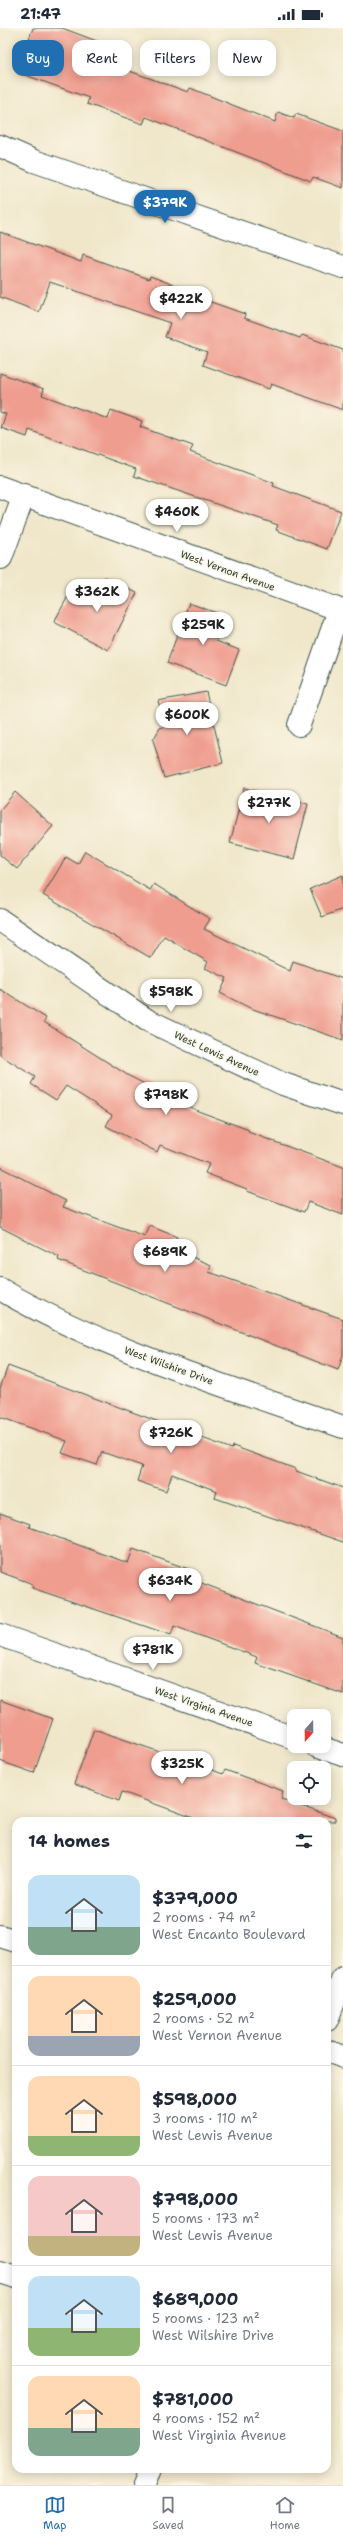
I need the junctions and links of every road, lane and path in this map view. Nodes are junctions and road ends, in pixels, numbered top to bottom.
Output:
1 (0, 146) edge
2 (343, 267) edge
3 (0, 487) edge
4 (24, 495) junction
5 (1, 558) dead end
6 (341, 611) edge
7 (299, 725) dead end
8 (0, 920) edge
9 (343, 1104) edge
10 (0, 1288) edge
11 (343, 1427) edge
12 (0, 1635) edge
13 (287, 1736) edge
14 (331, 1751) edge
15 (343, 1755) edge
16 (0, 1936) edge
17 (12, 1940) edge
18 (343, 1978) edge
19 (331, 2010) edge
20 (331, 2053) edge
21 (343, 2057) edge
22 (0, 2272) edge
23 (12, 2276) edge
24 (148, 2473) edge
25 (144, 2485) edge

1 - 2 street
3 - 4 street, West Vernon Avenue
4 - 5 street
4 - 6 street, West Vernon Avenue
6 - 7 street
8 - 9 street, West Lewis Avenue
10 - 11 street, West Wilshire Drive
12 - 13 street, West Virginia Avenue
14 - 15 street
16 - 17 street
18 - 19 street
20 - 21 street
22 - 23 street
24 - 25 street

